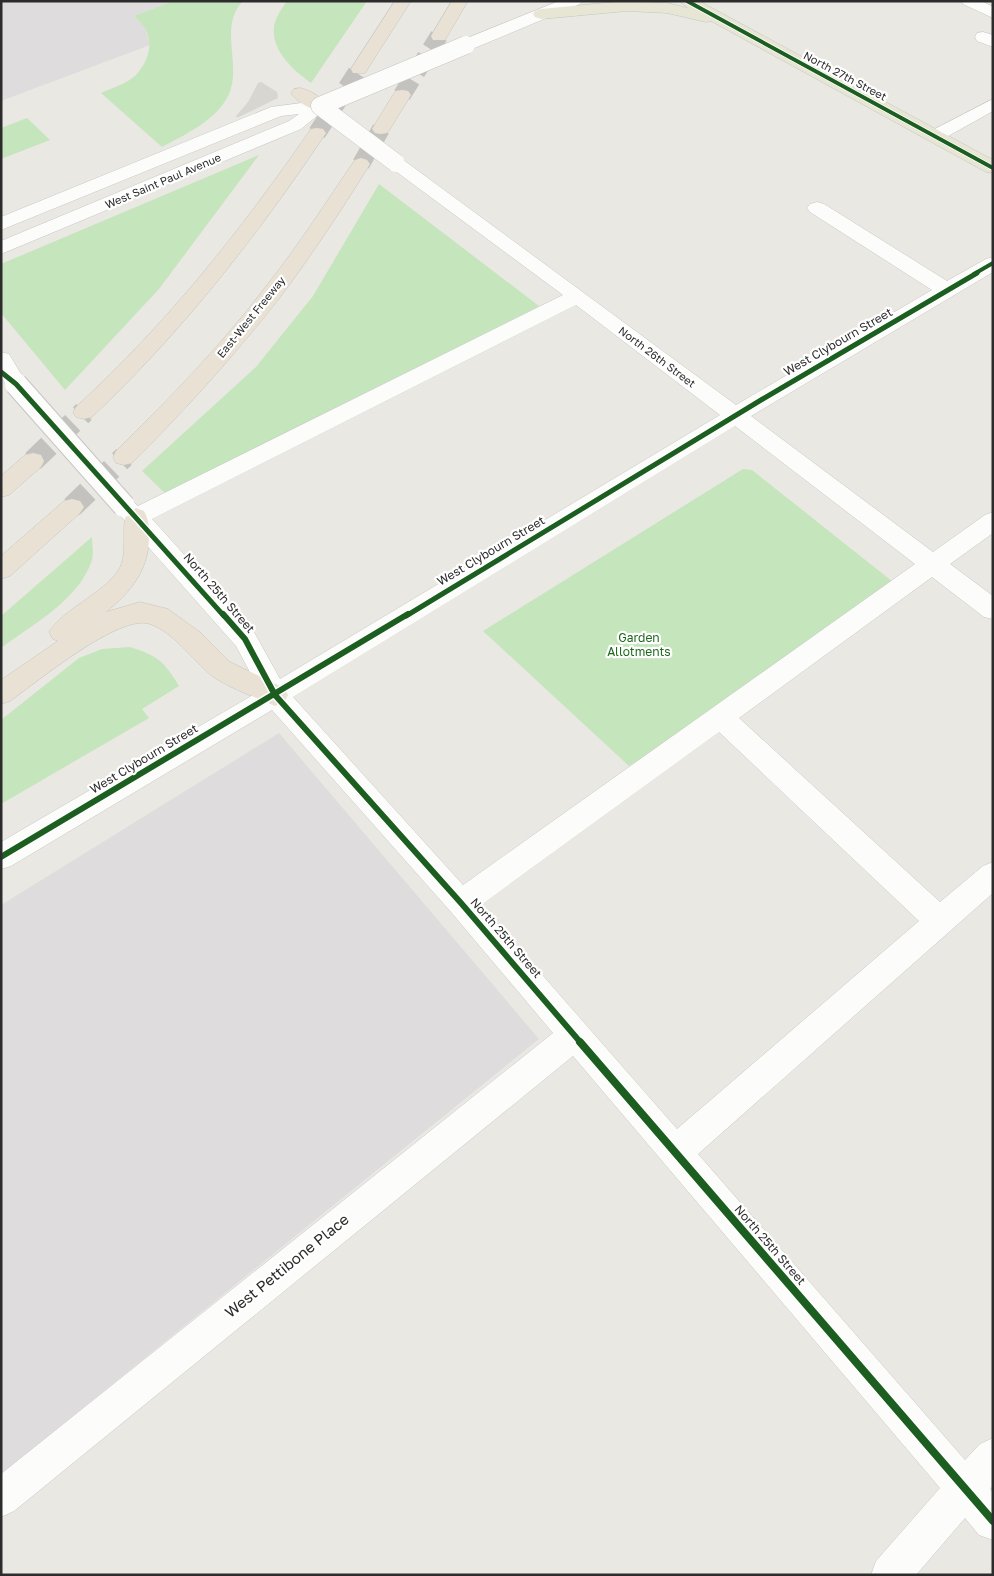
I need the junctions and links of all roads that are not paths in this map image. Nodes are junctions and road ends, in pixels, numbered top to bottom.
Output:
1 (403, 1) edge
2 (460, 1) edge
3 (574, 1) edge
4 (687, 1) edge
5 (969, 1) edge
6 (993, 13) edge
7 (541, 14) junction
8 (724, 22) junction
9 (438, 36) tunnel mouth
10 (359, 68) tunnel mouth
11 (300, 92) dead end
12 (402, 95) tunnel mouth
13 (993, 104) edge
14 (320, 106) junction
15 (381, 129) tunnel mouth
16 (317, 133) tunnel mouth
17 (935, 136) junction
18 (361, 164) tunnel mouth
19 (993, 168) edge
20 (817, 208) dead end
21 (1, 224) edge
22 (1, 248) edge
23 (993, 263) edge
24 (948, 290) junction
25 (577, 296) junction
26 (1, 358) edge
27 (6, 380) edge
28 (84, 412) tunnel mouth
29 (735, 416) junction
30 (124, 457) tunnel mouth
31 (33, 461) tunnel mouth
32 (1, 489) edge
33 (72, 507) tunnel mouth
34 (130, 512) junction
35 (993, 521) edge
36 (932, 564) junction
37 (1, 570) edge
38 (993, 610) edge
39 (1, 687) edge
40 (1, 694) edge
41 (276, 694) junction
42 (720, 717) junction
43 (1, 857) edge
44 (993, 875) edge
45 (461, 903) junction
46 (940, 921) junction
47 (574, 1034) junction
48 (675, 1152) junction
49 (993, 1457) edge
50 (965, 1489) junction
51 (1, 1498) edge
52 (993, 1521) edge
53 (890, 1575) edge

1 - 10 highway
2 - 9 highway
3 - 7 street, West Saint Paul Avenue
4 - 8 main road, North 27th Street
5 - 6 street
7 - 8 main road
7 - 14 street, West Saint Paul Avenue, bridge
8 - 17 main road, North 27th Street
11 - 14 highway
12 - 15 highway
13 - 17 street
14 - 21 street, West Saint Paul Avenue
14 - 22 street, West Saint Paul Avenue
14 - 25 street, North 26th Street, bridge
16 - 28 highway
17 - 19 main road, North 27th Street
18 - 30 highway, East-West Freeway
20 - 24 street
23 - 24 street, West Clybourn Street
24 - 29 street, West Clybourn Street
25 - 29 street, North 26th Street
25 - 34 street
26 - 27 street, North 25th Street
27 - 34 street, North 25th Street, bridge
29 - 36 street, North 26th Street
29 - 41 street, West Clybourn Street
31 - 32 highway
33 - 37 highway
34 - 39 highway
34 - 41 street, North 25th Street
35 - 36 street
36 - 38 street, North 26th Street
36 - 42 street
40 - 41 highway
41 - 43 street, West Clybourn Street
41 - 45 street, North 25th Street
42 - 45 street
42 - 46 street
44 - 46 street
45 - 47 street, North 25th Street
46 - 48 street
47 - 48 street, North 25th Street
47 - 51 street, West Pettibone Place
48 - 50 street, North 25th Street
49 - 50 street
50 - 52 street, North 25th Street
50 - 53 street

